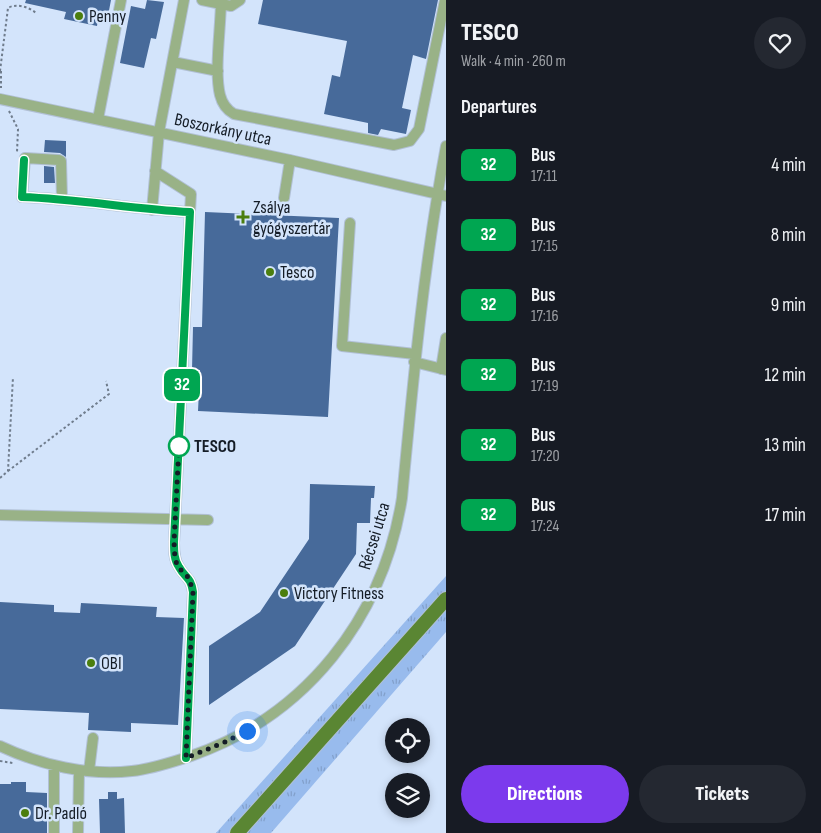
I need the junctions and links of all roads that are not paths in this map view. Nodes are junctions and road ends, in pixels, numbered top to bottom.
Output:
1 (121, 0) edge
2 (184, 0) edge
3 (202, 0) edge
4 (240, 0) edge
5 (445, 0) edge
6 (221, 2) edge
7 (173, 62) junction
8 (218, 71) junction
9 (1, 99) edge
10 (98, 119) junction
11 (159, 132) junction
12 (446, 146) edge
13 (290, 160) junction
14 (444, 163) edge
15 (155, 171) junction
16 (442, 195) edge
17 (284, 198) dead end
18 (62, 199) junction
19 (152, 210) junction
20 (190, 212) junction
21 (350, 223) dead end
22 (446, 338) edge
23 (415, 358) junction
24 (444, 369) edge
25 (0, 515) edge
26 (175, 520) junction
27 (208, 520) dead end
28 (446, 599) edge
29 (93, 738) dead end
30 (0, 746) edge
31 (0, 751) edge
32 (14, 758) junction
33 (186, 758) junction
34 (54, 765) junction
35 (84, 771) junction
36 (54, 833) edge
37 (78, 833) edge
38 (237, 833) edge

1 - 10 street
2 - 7 street
3 - 6 street
4 - 6 street
5 - 8 street
6 - 8 street
7 - 8 street
7 - 11 street
9 - 10 street, Boszorkány utca
10 - 11 street, Boszorkány utca
11 - 13 street, Boszorkány utca
11 - 15 street
12 - 14 street, Récsei utca
13 - 16 street, Boszorkány utca
13 - 17 street
14 - 16 street, Récsei utca
15 - 19 street
15 - 20 street
16 - 23 street, Récsei utca
18 - 18 street
18 - 19 street
19 - 20 street
20 - 26 street
21 - 23 street
22 - 24 street
23 - 24 street
23 - 33 street, Récsei utca
25 - 26 street
26 - 27 street
26 - 33 street
28 - 38 main road
29 - 35 street
30 - 32 street, Récsei utca
31 - 32 street, Récsei utca
32 - 34 street, Récsei utca
33 - 35 street, Récsei utca
34 - 35 street, Récsei utca
34 - 36 street
35 - 37 street

